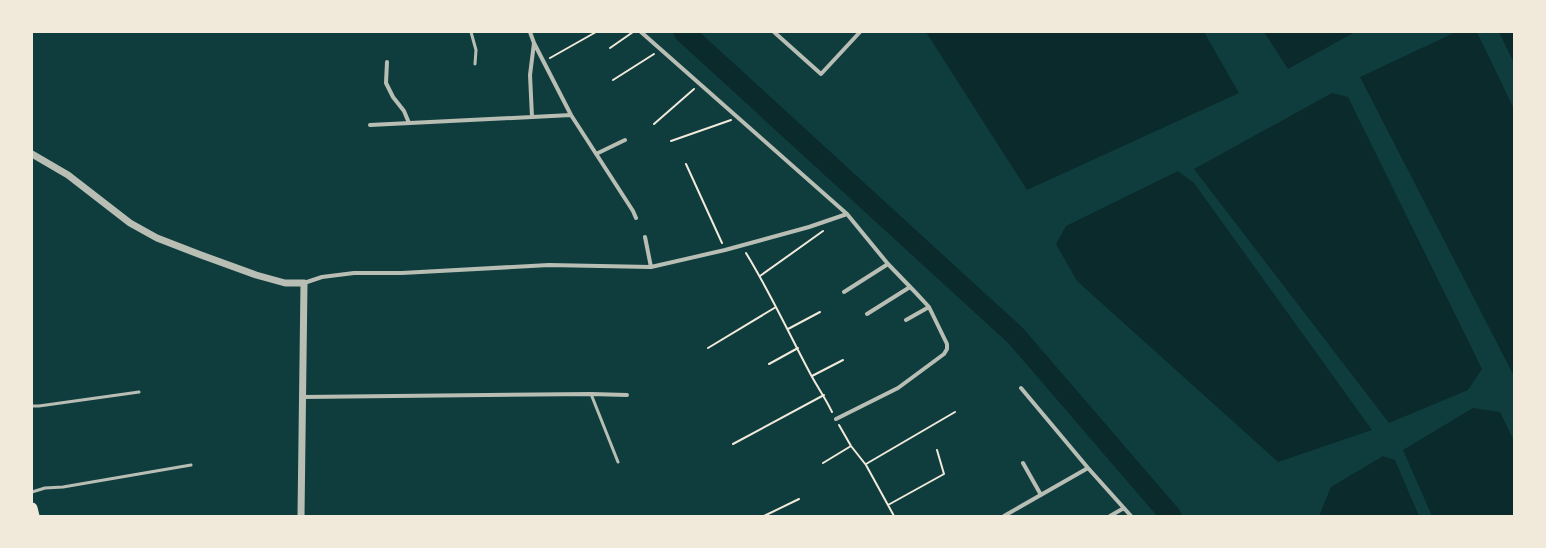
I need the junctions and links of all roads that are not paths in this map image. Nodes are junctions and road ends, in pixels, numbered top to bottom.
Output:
1 (471, 32) edge
2 (530, 32) edge
3 (641, 32) edge
4 (774, 32) edge
5 (860, 32) edge
6 (534, 42) junction
7 (387, 62) dead end
8 (475, 64) dead end
9 (571, 115) junction
10 (532, 117) junction
11 (409, 123) junction
12 (370, 125) dead end
13 (625, 140) dead end
14 (32, 154) edge
15 (596, 154) junction
16 (847, 214) junction
17 (636, 218) dead end
18 (645, 237) dead end
19 (888, 264) junction
20 (651, 267) junction
21 (304, 284) junction
22 (910, 287) junction
23 (844, 292) dead end
24 (929, 307) junction
25 (868, 314) dead end
26 (906, 320) dead end
27 (1021, 388) dead end
28 (139, 392) dead end
29 (591, 394) junction
30 (627, 395) dead end
31 (302, 397) junction
32 (32, 406) edge
33 (836, 419) road end
34 (618, 462) dead end
35 (1023, 463) dead end
36 (191, 465) dead end
37 (1088, 468) junction
38 (32, 492) edge
39 (1041, 495) junction
40 (32, 508) edge
41 (1124, 508) junction
42 (34, 516) edge
43 (301, 516) edge
44 (1004, 516) edge
45 (1110, 516) edge
46 (1130, 516) edge

1 - 8 lane
2 - 6 street
3 - 16 street
4 - 5 street
6 - 9 street
6 - 10 street
7 - 11 street
9 - 10 street
9 - 15 street
10 - 11 street
11 - 12 street
13 - 15 street
14 - 21 street
15 - 17 street
16 - 19 street
16 - 20 street
18 - 20 street
19 - 22 street
19 - 23 street
20 - 21 street
21 - 31 street
22 - 24 street
22 - 25 street
24 - 26 street
24 - 33 street
27 - 37 street
28 - 32 lane
29 - 30 street
29 - 31 street
29 - 34 lane
31 - 43 street
35 - 39 street
36 - 38 lane
37 - 39 street
37 - 41 street
39 - 44 street
40 - 42 highway
41 - 45 street
41 - 46 street

